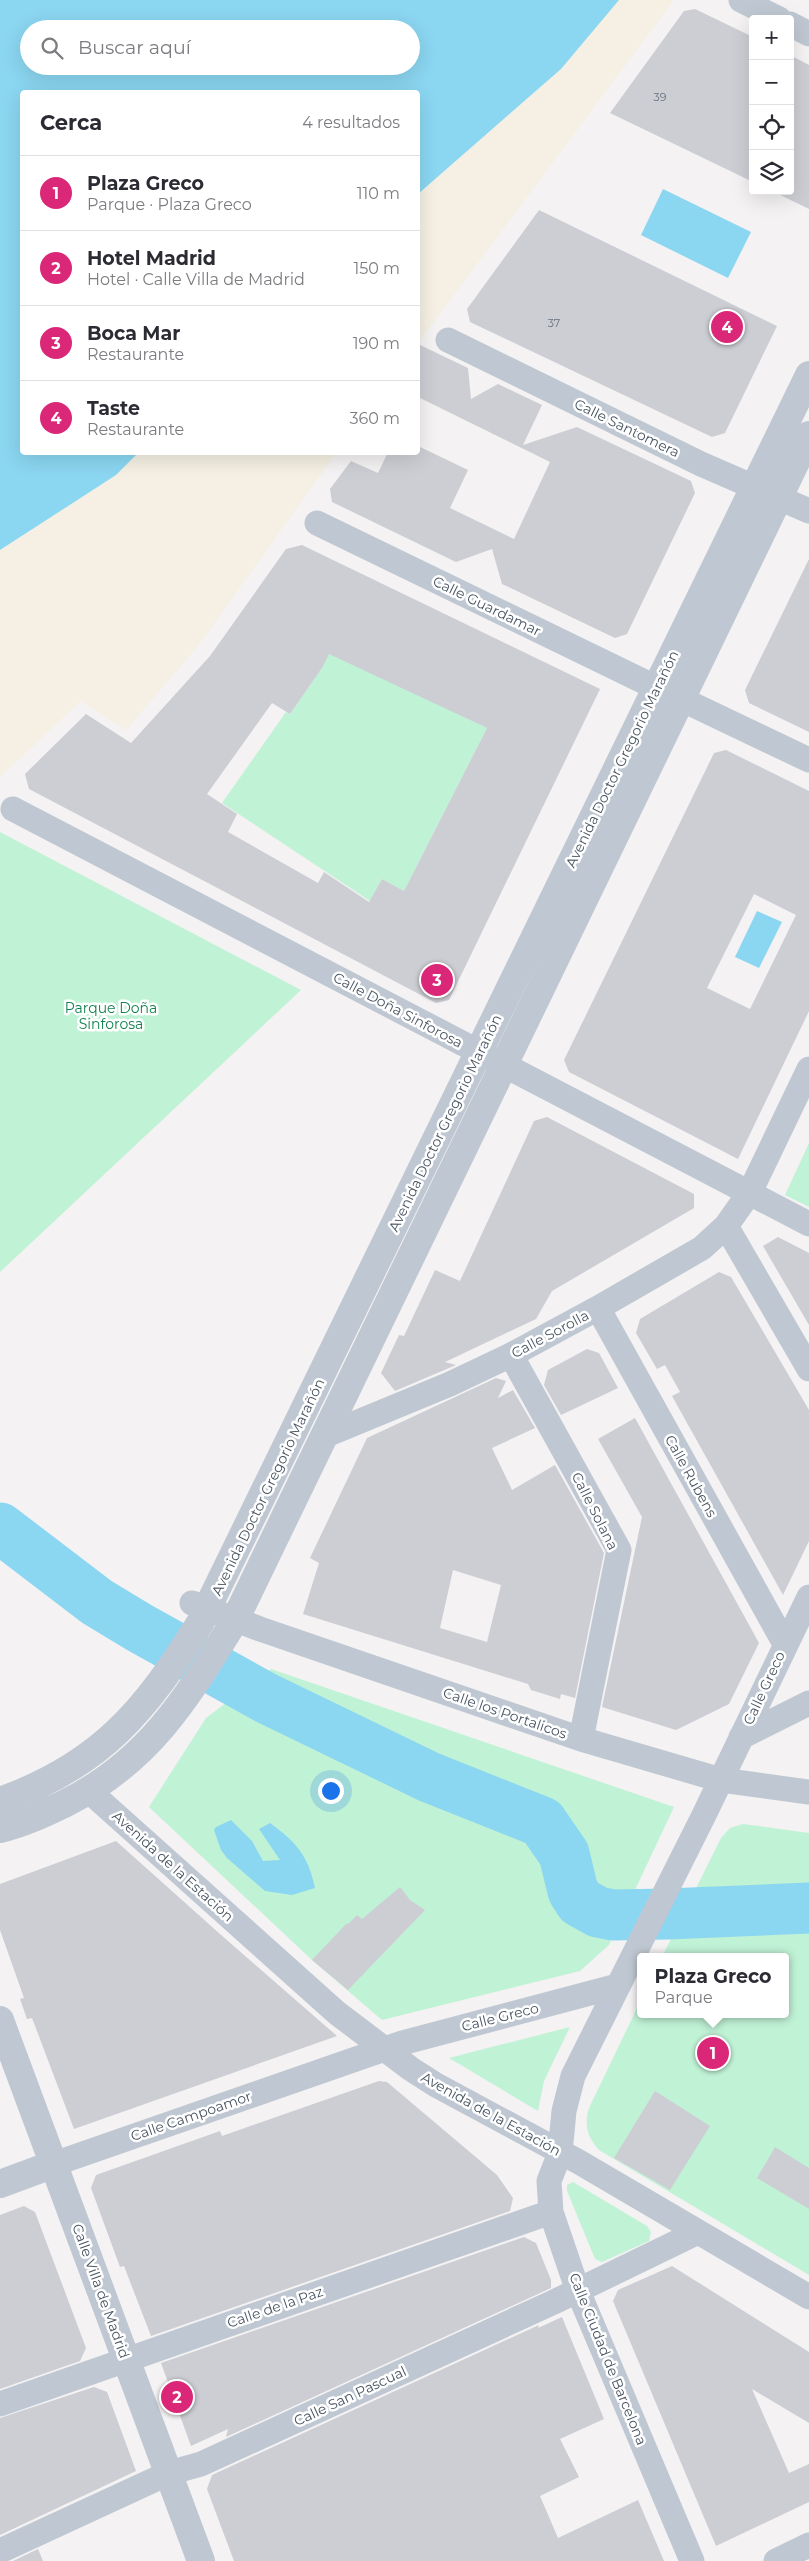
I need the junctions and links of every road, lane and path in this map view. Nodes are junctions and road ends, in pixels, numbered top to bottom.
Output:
1 (741, 0) edge
2 (771, 15) edge
3 (794, 26) edge
4 (809, 34) edge
5 (448, 340) dead end
6 (809, 375) edge
7 (809, 435) edge
8 (766, 492) junction
9 (809, 511) edge
10 (317, 523) dead end
11 (657, 688) junction
12 (681, 699) junction
13 (809, 760) edge
14 (13, 810) dead end
15 (480, 1053) junction
16 (504, 1065) junction
17 (809, 1069) edge
18 (750, 1192) junction
19 (809, 1224) edge
20 (726, 1226) junction
21 (598, 1308) junction
22 (511, 1355) junction
23 (809, 1369) edge
24 (324, 1436) junction
25 (809, 1597) edge
26 (200, 1612) junction
27 (229, 1629) junction
28 (785, 1644) junction
29 (809, 1703) edge
30 (741, 1737) junction
31 (581, 1739) junction
32 (721, 1780) junction
33 (809, 1792) edge
34 (93, 1795) junction
35 (0, 1801) edge
36 (0, 1829) edge
37 (0, 1846) edge
38 (620, 1981) junction
39 (0, 2020) edge
40 (383, 2049) junction
41 (560, 2153) junction
42 (54, 2164) junction
43 (0, 2184) edge
44 (551, 2212) junction
45 (698, 2232) junction
46 (578, 2291) junction
47 (809, 2297) edge
48 (126, 2359) junction
49 (0, 2404) edge
50 (169, 2473) junction
51 (809, 2545) edge
52 (0, 2551) edge
53 (201, 2561) edge
54 (692, 2561) edge
55 (776, 2561) edge

1 - 2 street
3 - 4 street
5 - 8 street, Calle Santomera
6 - 8 street, Avenida Doctor Gregorio Marañón
7 - 8 street, Avenida Doctor Gregorio Marañón
8 - 9 street, Calle Santomera
8 - 11 street, Avenida Doctor Gregorio Marañón
8 - 12 street, Avenida Doctor Gregorio Marañón
10 - 11 street, Calle Guardamar
11 - 15 street, Avenida Doctor Gregorio Marañón
12 - 13 street
12 - 16 street, Avenida Doctor Gregorio Marañón
14 - 15 street, Calle Doña Sinforosa
15 - 16 street, Calle Doña Sinforosa
15 - 26 street, Avenida Doctor Gregorio Marañón
16 - 18 street, Calle Doña Sinforosa
16 - 24 street, Avenida Doctor Gregorio Marañón
17 - 18 street, Calle Sorolla
18 - 19 street, Calle Doña Sinforosa
18 - 20 street, Calle Sorolla
20 - 21 street, Calle Sorolla
20 - 23 street
21 - 22 street, Calle Sorolla
21 - 28 street, Calle Rubens
22 - 24 street, Calle Sorolla
22 - 31 street, Calle Solana
24 - 27 street, Avenida Doctor Gregorio Marañón
25 - 28 street, Calle Greco
26 - 27 street, Calle los Portalicos
26 - 35 street, Avenida Doctor Gregorio Marañón
27 - 31 street, Calle los Portalicos
27 - 34 street, Avenida Doctor Gregorio Marañón
28 - 30 street, Calle Greco
29 - 30 street
30 - 32 street, Calle Greco
31 - 32 street, Calle los Portalicos
32 - 33 street, Calle los Portalicos
32 - 38 street, Calle Greco
34 - 36 street, Avenida Doctor Gregorio Marañón
34 - 37 street
34 - 40 street, Avenida de la Estación
38 - 40 street, Calle Greco
38 - 41 street, Calle Ciudad de Barcelona
39 - 42 street, Calle Villa de Madrid
40 - 41 street, Avenida de la Estación
40 - 42 street, Calle Campoamor
41 - 44 street, Calle Ciudad de Barcelona
41 - 45 street, Avenida de la Estación
42 - 43 street, Calle Campoamor
42 - 48 street, Calle Villa de Madrid
44 - 46 street, Calle Ciudad de Barcelona
44 - 48 street, Calle de la Paz
45 - 46 street, Calle San Pascual
45 - 47 street, Avenida de la Estación
46 - 50 street, Calle San Pascual
46 - 54 street, Calle Ciudad de Barcelona
48 - 49 street, Calle de la Paz
48 - 50 street, Calle Villa de Madrid
50 - 52 street, Calle San Pascual
50 - 53 street, Calle Villa de Madrid
51 - 55 street

